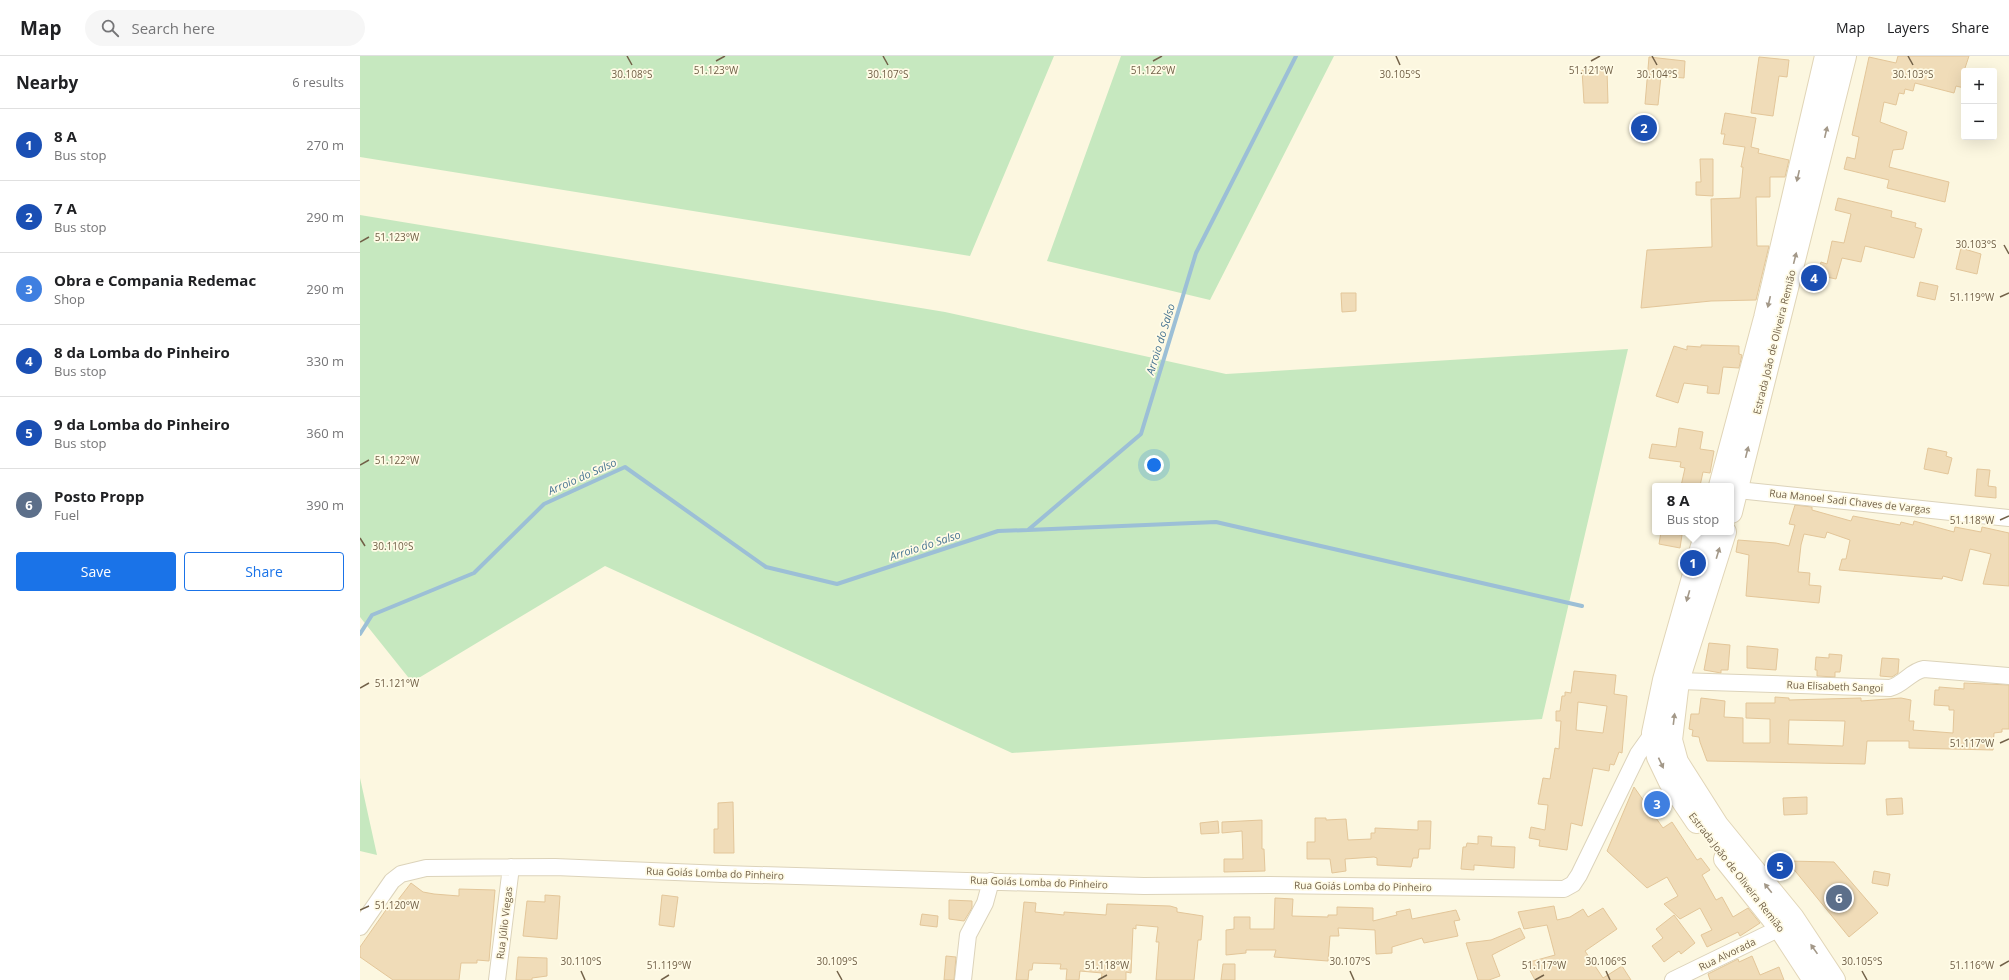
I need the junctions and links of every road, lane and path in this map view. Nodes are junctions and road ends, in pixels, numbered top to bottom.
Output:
1 (1826, 56) edge
2 (1844, 56) edge
3 (1730, 483) edge
4 (1730, 483) edge
5 (1734, 489) edge
6 (2009, 518) edge
7 (1705, 535) edge
8 (1724, 535) edge
9 (2009, 676) edge
10 (1678, 681) junction
11 (1653, 733) junction
12 (511, 867) junction
13 (991, 881) junction
14 (360, 927) edge
15 (1780, 928) junction
16 (497, 980) edge
17 (963, 980) edge
18 (1673, 980) edge
19 (1814, 980) edge
20 (1834, 980) edge

1 -> 3 main road, Estrada João de Oliveira Remião
4 -> 2 main road, Estrada João de Oliveira Remião
5 - 6 street, Rua Manoel Sadi Chaves de Vargas
7 -> 11 main road, Estrada João de Oliveira Remião
10 -> 8 main road, Estrada João de Oliveira Remião
9 - 10 street, Rua Elisabeth Sangoi
20 -> 10 main road, Estrada João de Oliveira Remião
11 - 13 street, Rua Goiás Lomba do Pinheiro
11 -> 15 main road, Estrada João de Oliveira Remião
12 - 13 street, Rua Goiás Lomba do Pinheiro
12 - 14 street, Rua Goiás Lomba do Pinheiro
12 - 16 street, Rua Júlio Viegas
13 - 17 street
15 - 18 street, Rua Alvorada
15 - 19 main road, Estrada João de Oliveira Remião

